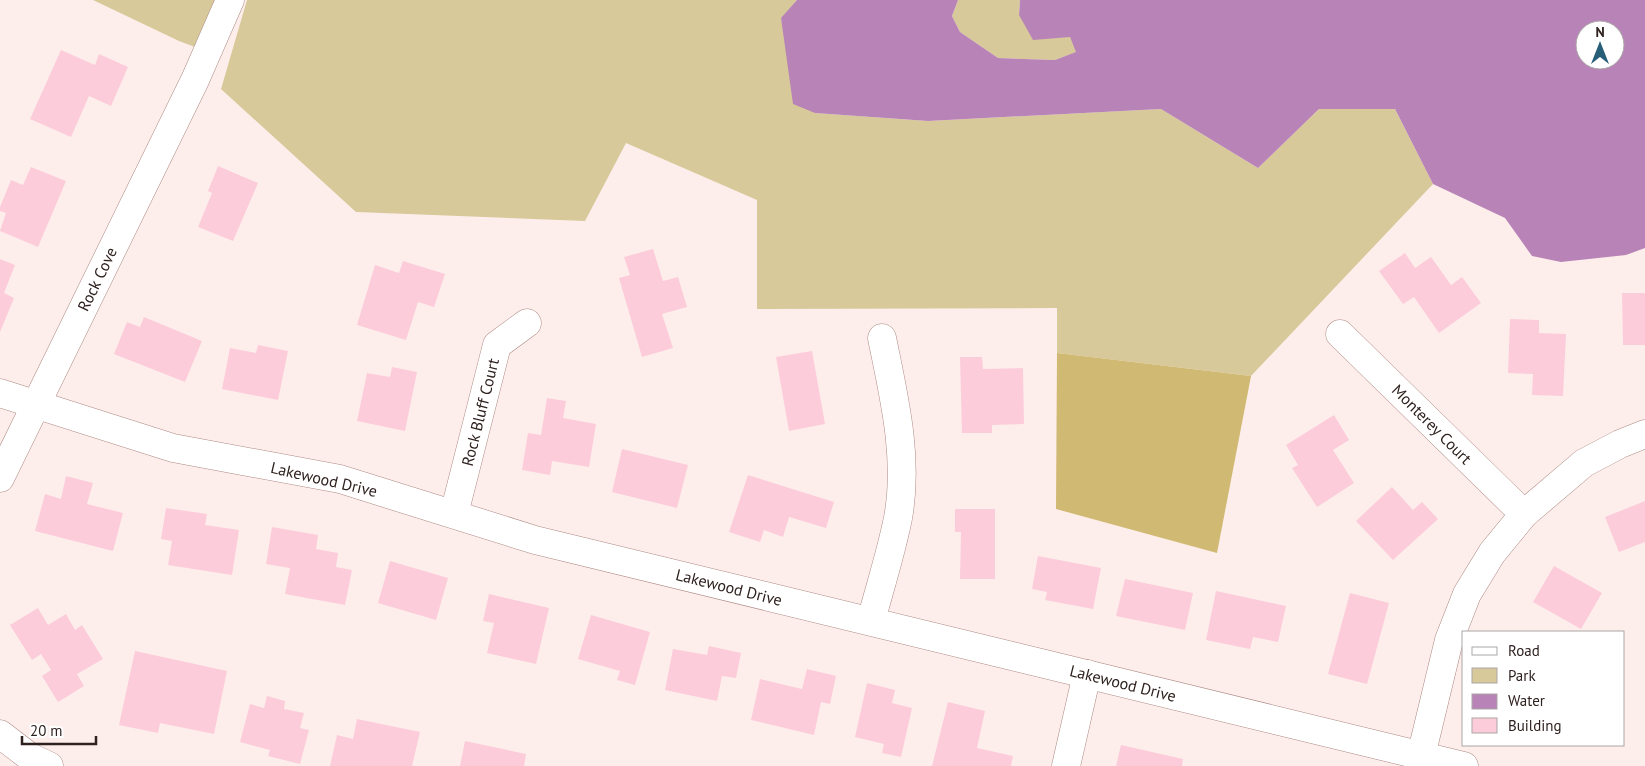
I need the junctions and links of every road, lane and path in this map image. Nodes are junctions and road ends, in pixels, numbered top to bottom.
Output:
1 (230, 0) edge
2 (527, 323) dead end
3 (1340, 334) dead end
4 (882, 338) dead end
5 (0, 393) edge
6 (35, 404) junction
7 (1645, 434) edge
8 (0, 478) edge
9 (454, 514) junction
10 (1524, 514) junction
11 (871, 621) junction
12 (1087, 674) junction
13 (0, 734) edge
14 (1421, 756) junction
15 (49, 766) edge
16 (1066, 766) edge
17 (1464, 766) edge

1 - 6 street, Rock Cove
2 - 9 street, Rock Bluff Court
3 - 10 street, Monterey Court
4 - 11 street
5 - 6 street, Lakewood Drive
6 - 8 street, Rock Cove
6 - 9 street, Lakewood Drive
7 - 10 street
9 - 11 street, Lakewood Drive
10 - 14 street
11 - 12 street, Lakewood Drive
12 - 14 street, Lakewood Drive
12 - 16 street
13 - 15 street
14 - 17 street, Lakewood Drive

